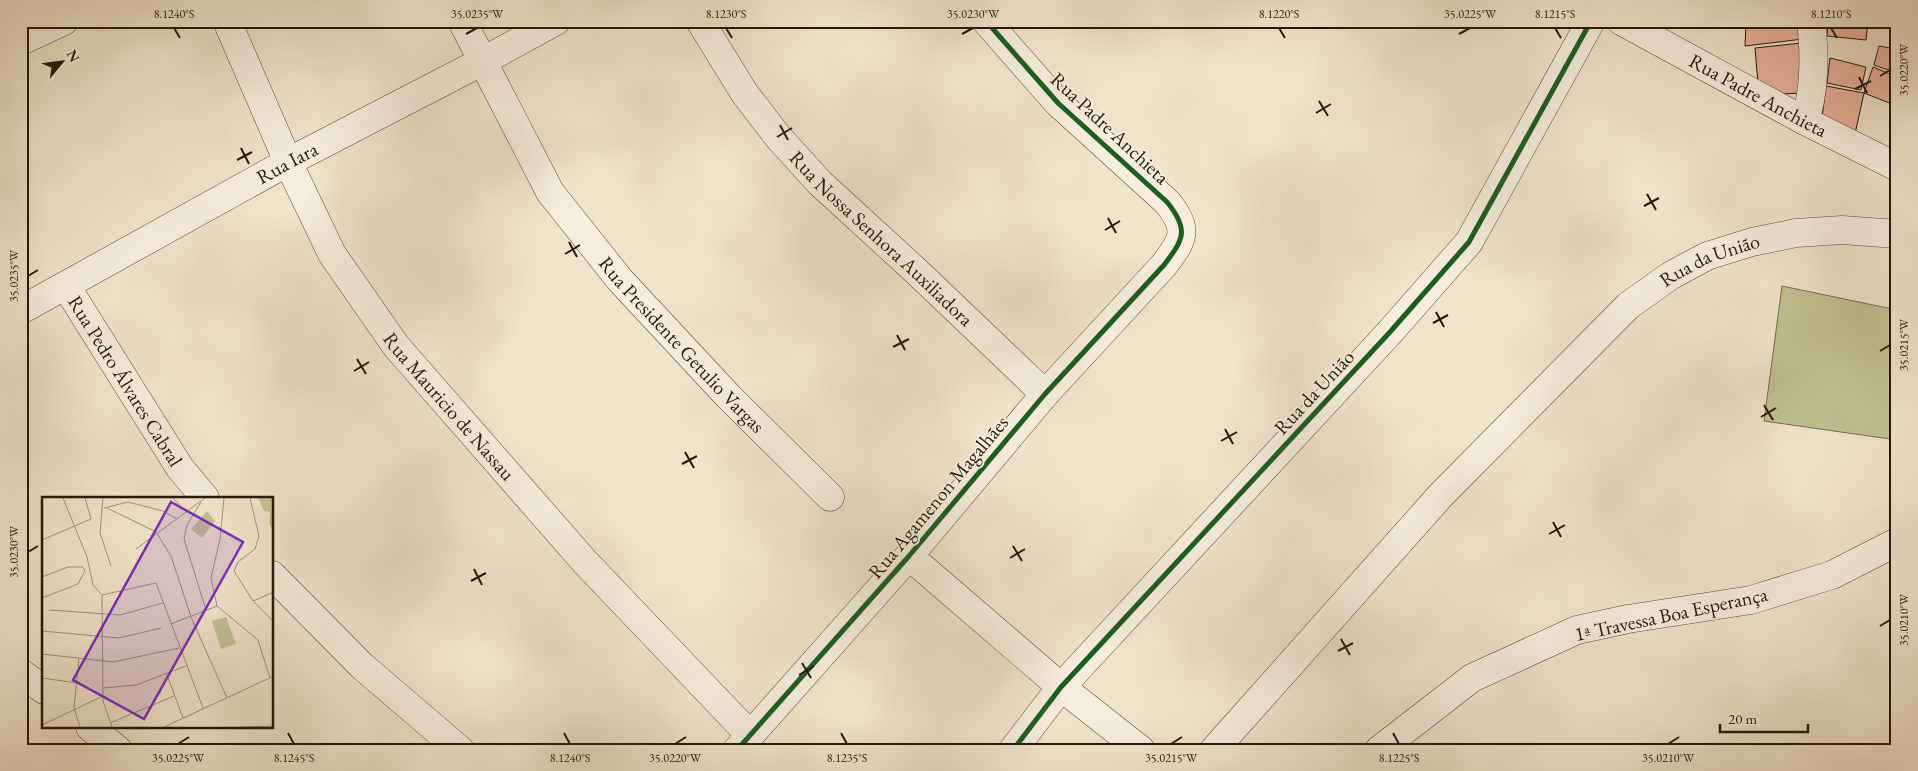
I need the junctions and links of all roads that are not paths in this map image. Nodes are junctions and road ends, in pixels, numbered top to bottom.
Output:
1 (64, 21) edge
2 (227, 21) edge
3 (462, 21) edge
4 (556, 21) edge
5 (700, 21) edge
6 (986, 21) edge
7 (1591, 21) edge
8 (1621, 21) edge
9 (1812, 21) edge
10 (21, 40) edge
11 (483, 61) junction
12 (1805, 121) junction
13 (288, 162) junction
14 (1897, 167) edge
15 (1897, 234) edge
16 (1164, 265) joint
17 (66, 286) junction
18 (21, 310) edge
19 (1045, 394) junction
20 (204, 497) edge
21 (830, 497) dead end
22 (1897, 542) edge
23 (908, 556) junction
24 (274, 577) edge
25 (21, 673) edge
26 (1061, 687) junction
27 (42, 689) edge
28 (91, 728) edge
29 (744, 742) edge
30 (118, 750) edge
31 (460, 750) edge
32 (1013, 750) edge
33 (1141, 750) edge
34 (1214, 750) edge
35 (1379, 750) edge

1 - 10 street
2 - 13 street, Rua Mauricio de Nassau
3 - 11 street, Rua Presidente Getulio Vargas
4 - 11 street, Rua Iara
5 - 19 street, Rua Nossa Senhora Auxiliadora
6 - 16 street, Rua Padre Anchieta
7 - 26 street, Rua da União
8 - 12 street, Rua Padre Anchieta
9 - 12 street
11 - 13 street, Rua Iara
11 - 21 street, Rua Presidente Getulio Vargas
12 - 14 street, Rua Padre Anchieta
13 - 17 street, Rua Iara
13 - 29 street, Rua Mauricio de Nassau
15 - 34 street, Rua da União
16 - 19 street, Rua Agamenon Magalhães
17 - 18 street, Rua Iara
17 - 20 street, Rua Pedro Álvares Cabral
19 - 23 street, Rua Agamenon Magalhães
22 - 35 street, 1ª Travessa Boa Esperança
23 - 26 street
23 - 29 street, Rua Agamenon Magalhães
24 - 31 street
25 - 27 street
26 - 32 street, Rua da União
26 - 33 street
28 - 30 street

